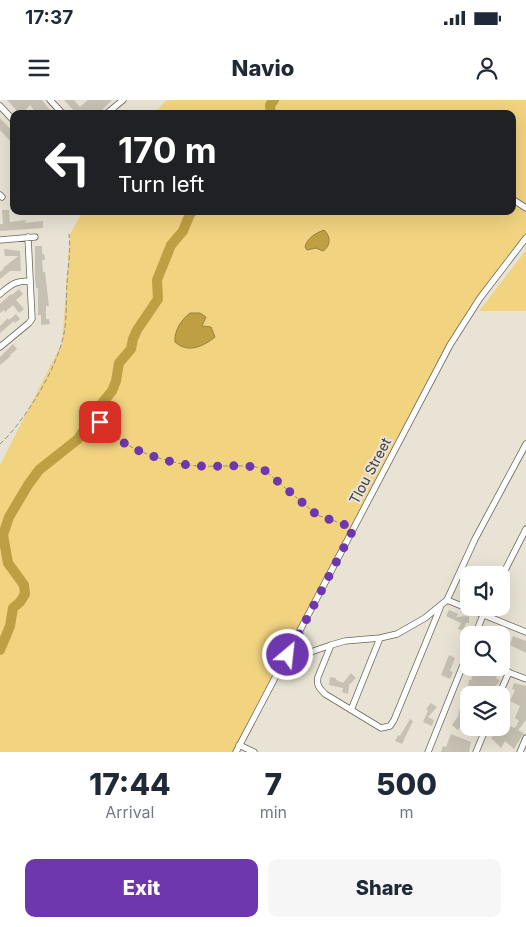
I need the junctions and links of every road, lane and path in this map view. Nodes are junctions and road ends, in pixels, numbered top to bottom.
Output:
1 (50, 100) edge
2 (123, 100) edge
3 (0, 106) edge
4 (59, 110) edge
5 (111, 110) edge
6 (10, 117) edge
7 (69, 234) dead end
8 (526, 238) edge
9 (0, 240) edge
10 (30, 281) junction
11 (0, 294) edge
12 (0, 347) edge
13 (100, 422) dead end
14 (0, 444) edge
15 (526, 444) edge
16 (354, 528) junction
17 (526, 529) edge
18 (507, 566) edge
19 (447, 600) junction
20 (460, 606) edge
21 (440, 608) junction
22 (482, 616) joint
23 (478, 626) edge
24 (526, 632) edge
25 (380, 638) junction
26 (331, 645) junction
27 (288, 655) junction
28 (510, 672) edge
29 (460, 674) edge
30 (526, 679) edge
31 (351, 710) junction
32 (483, 736) edge
33 (526, 738) edge
34 (239, 746) junction
35 (236, 752) edge
36 (254, 752) edge
37 (428, 752) edge
38 (476, 752) edge
39 (520, 752) edge

1 - 4 street
2 - 5 street
3 - 6 street
7 - 14 path
8 - 16 street, Tlou Street
9 - 10 street
10 - 11 street
10 - 12 street
13 - 16 path
15 - 19 street
16 - 27 street, Tlou Street
17 - 18 street
19 - 20 street
19 - 21 street
21 - 25 street
21 - 31 street
22 - 23 street
22 - 24 street
25 - 26 street
25 - 31 street
26 - 27 street
26 - 31 street
27 - 34 street, Tlou Street
28 - 30 street
29 - 37 street
32 - 38 street
33 - 39 street
34 - 35 street, Tlou Street
34 - 36 street

